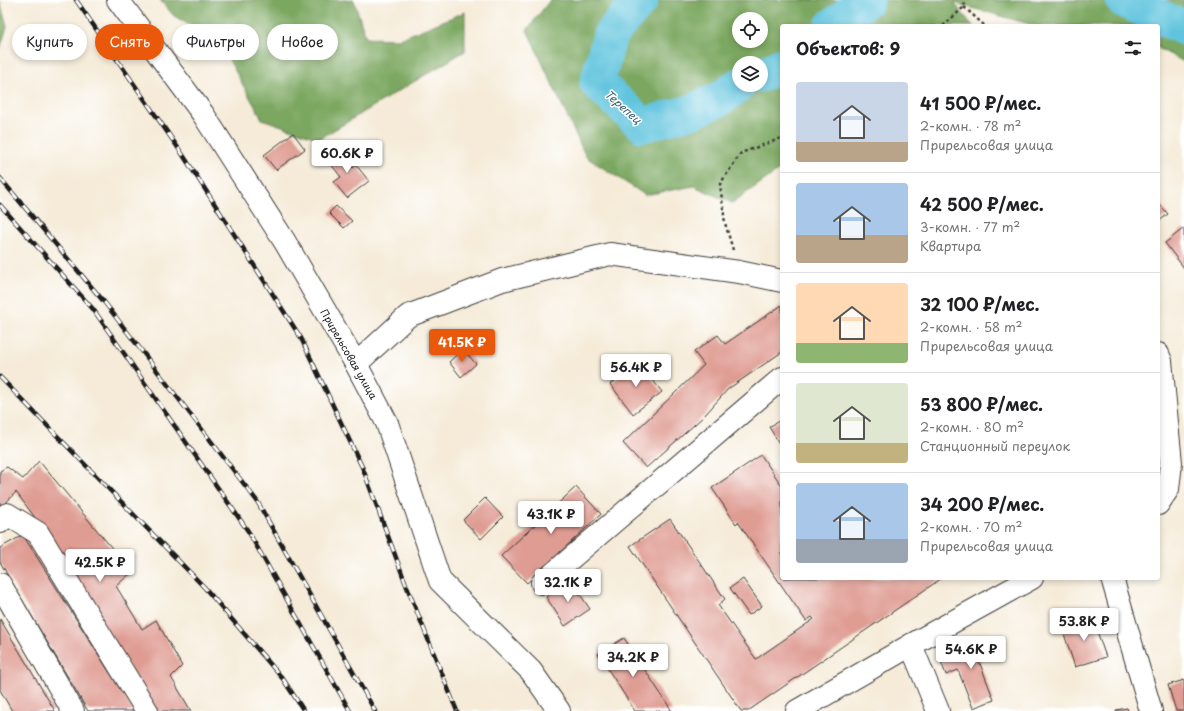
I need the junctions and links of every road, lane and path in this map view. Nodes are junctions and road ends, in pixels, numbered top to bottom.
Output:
1 (118, 0) edge
2 (965, 0) edge
3 (964, 7) junction
4 (945, 24) edge
5 (983, 24) edge
6 (780, 139) edge
7 (739, 272) junction
8 (780, 281) edge
9 (1160, 359) edge
10 (356, 364) junction
11 (780, 380) edge
12 (1160, 501) edge
13 (0, 522) edge
14 (1028, 580) edge
15 (1113, 580) edge
16 (542, 582) dead end
17 (0, 584) edge
18 (911, 645) junction
19 (73, 711) edge
20 (147, 711) edge
21 (559, 711) edge
22 (797, 711) edge
23 (938, 711) edge
24 (1151, 711) edge

1 - 10 street, Прирельсовая улица
2 - 3 path
3 - 4 path
3 - 5 path
6 - 7 path
7 - 8 street
7 - 10 street
9 - 12 street
10 - 21 street, Прирельсовая улица
11 - 16 street
13 - 20 street
14 - 18 street
15 - 24 street
17 - 19 street
18 - 22 street
18 - 23 street

